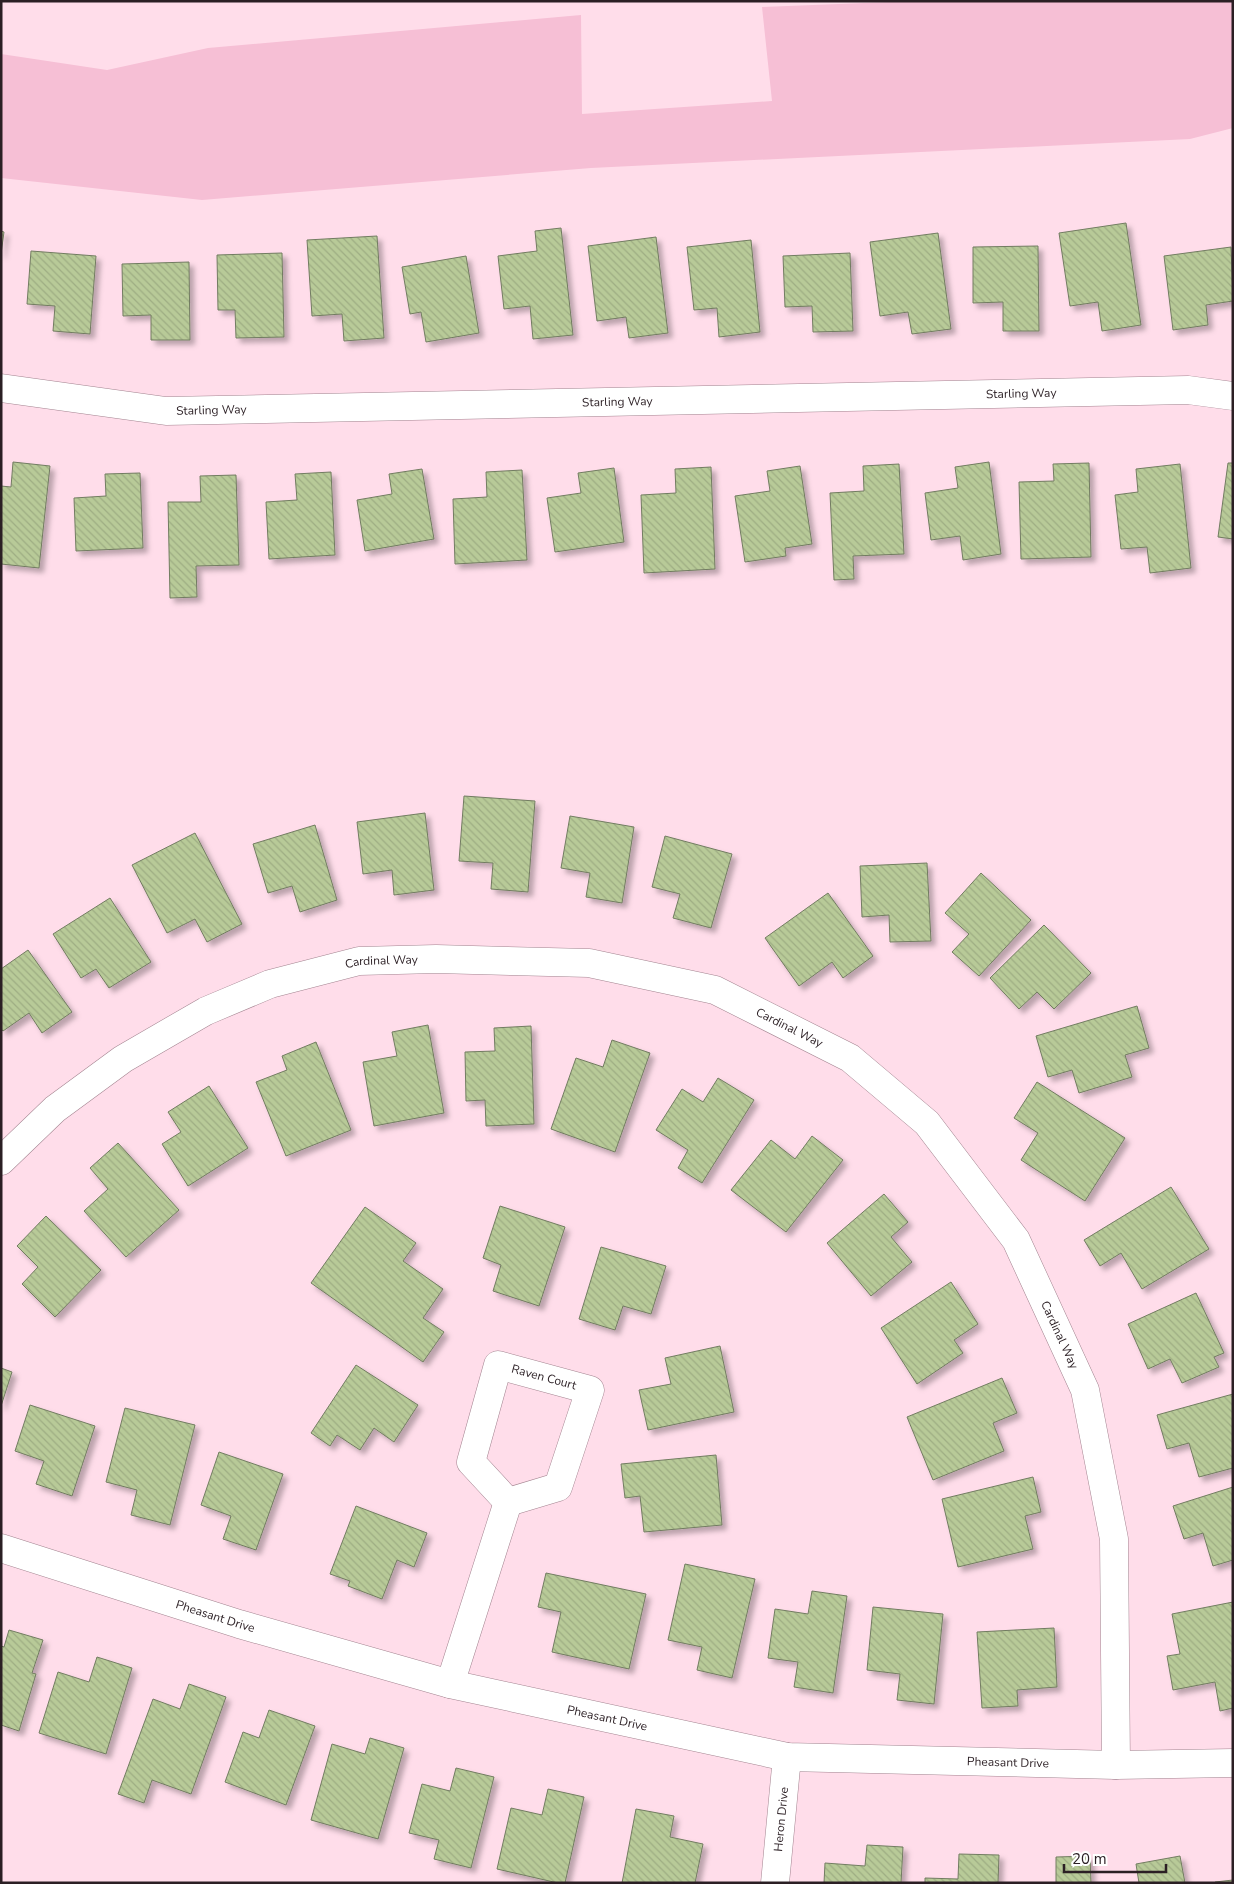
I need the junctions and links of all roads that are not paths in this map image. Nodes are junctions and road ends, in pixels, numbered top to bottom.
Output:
1 (1, 388) edge
2 (1233, 396) edge
3 (1, 1161) edge
4 (508, 1502) junction
5 (1, 1548) edge
6 (450, 1684) junction
7 (788, 1757) junction
8 (1233, 1763) edge
9 (1116, 1765) junction
10 (775, 1883) edge

1 - 2 street, Starling Way
3 - 9 street, Cardinal Way
4 - 4 street, Raven Court
4 - 6 street
5 - 6 street, Pheasant Drive
6 - 7 street, Pheasant Drive
7 - 9 street, Pheasant Drive
7 - 10 street, Heron Drive
8 - 9 street, Pheasant Drive

